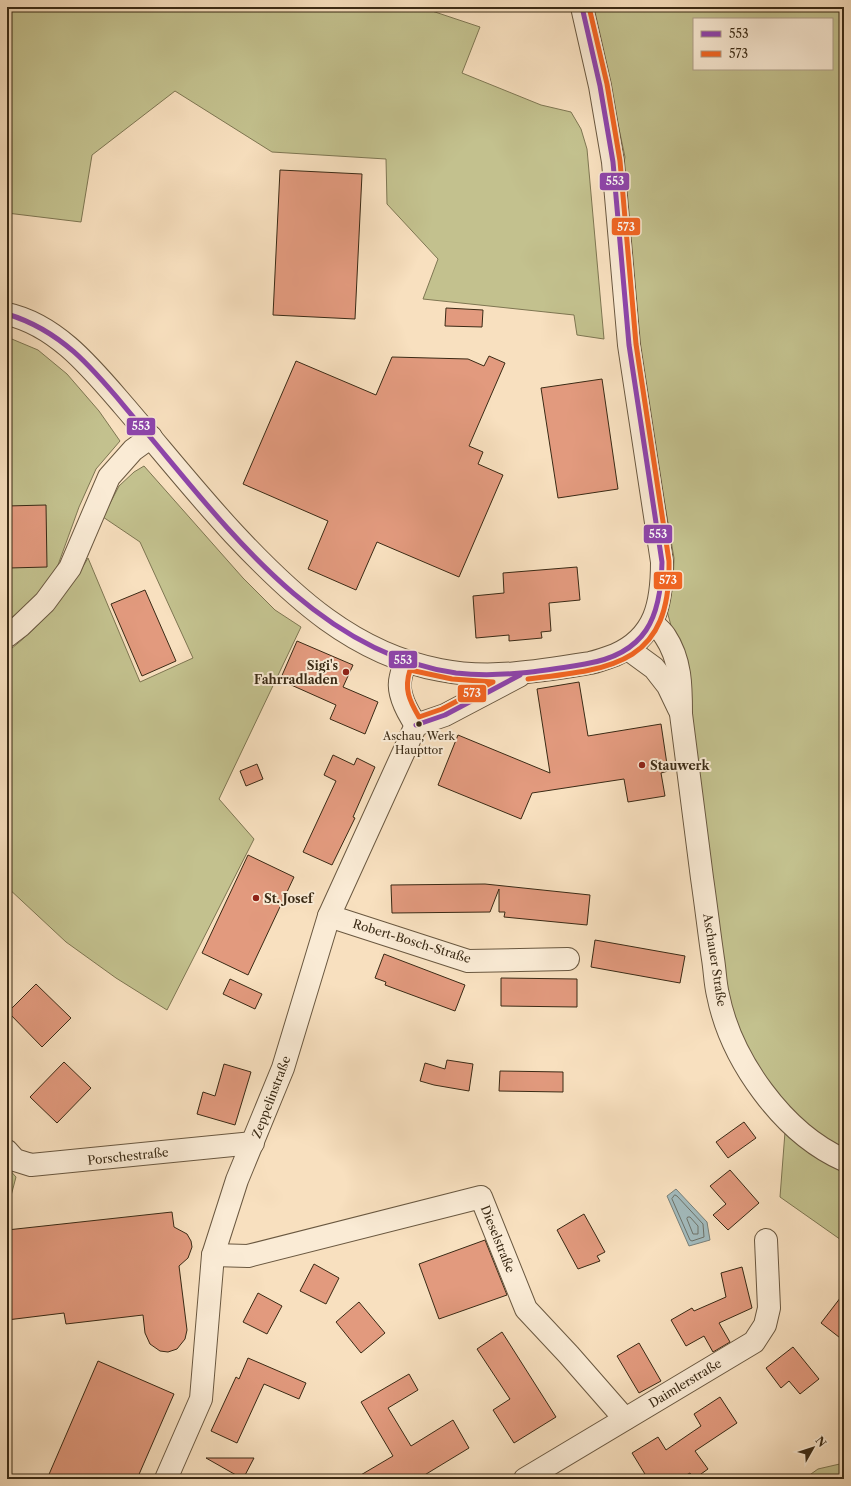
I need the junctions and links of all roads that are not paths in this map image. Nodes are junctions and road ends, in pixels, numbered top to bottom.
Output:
1 (582, 7) edge
2 (7, 314) edge
3 (151, 437) junction
4 (652, 623) junction
5 (7, 636) edge
6 (628, 649) junction
7 (405, 662) junction
8 (526, 672) junction
9 (681, 714) junction
10 (416, 725) junction
11 (329, 916) junction
12 (568, 959) dead end
13 (253, 1143) junction
14 (7, 1151) edge
15 (844, 1160) edge
16 (766, 1240) dead end
17 (213, 1255) junction
18 (625, 1419) junction
19 (166, 1479) edge
20 (525, 1479) edge

1 - 4 street
2 - 3 street
3 - 5 street
3 - 7 street
4 - 6 street
4 - 9 street, Aschauer Straße
6 - 8 street
6 - 9 street, Aschauer Straße
7 - 8 street
7 - 10 street
8 - 10 street
9 - 15 street, Aschauer Straße
10 - 11 street, Zeppelinstraße
11 - 12 street, Robert-Bosch-Straße
11 - 13 street, Zeppelinstraße
13 - 14 street, Porschestraße
13 - 17 street, Zeppelinstraße
16 - 18 street, Daimlerstraße
17 - 18 street, Dieselstraße
17 - 19 street, Zeppelinstraße
18 - 20 street, Daimlerstraße

